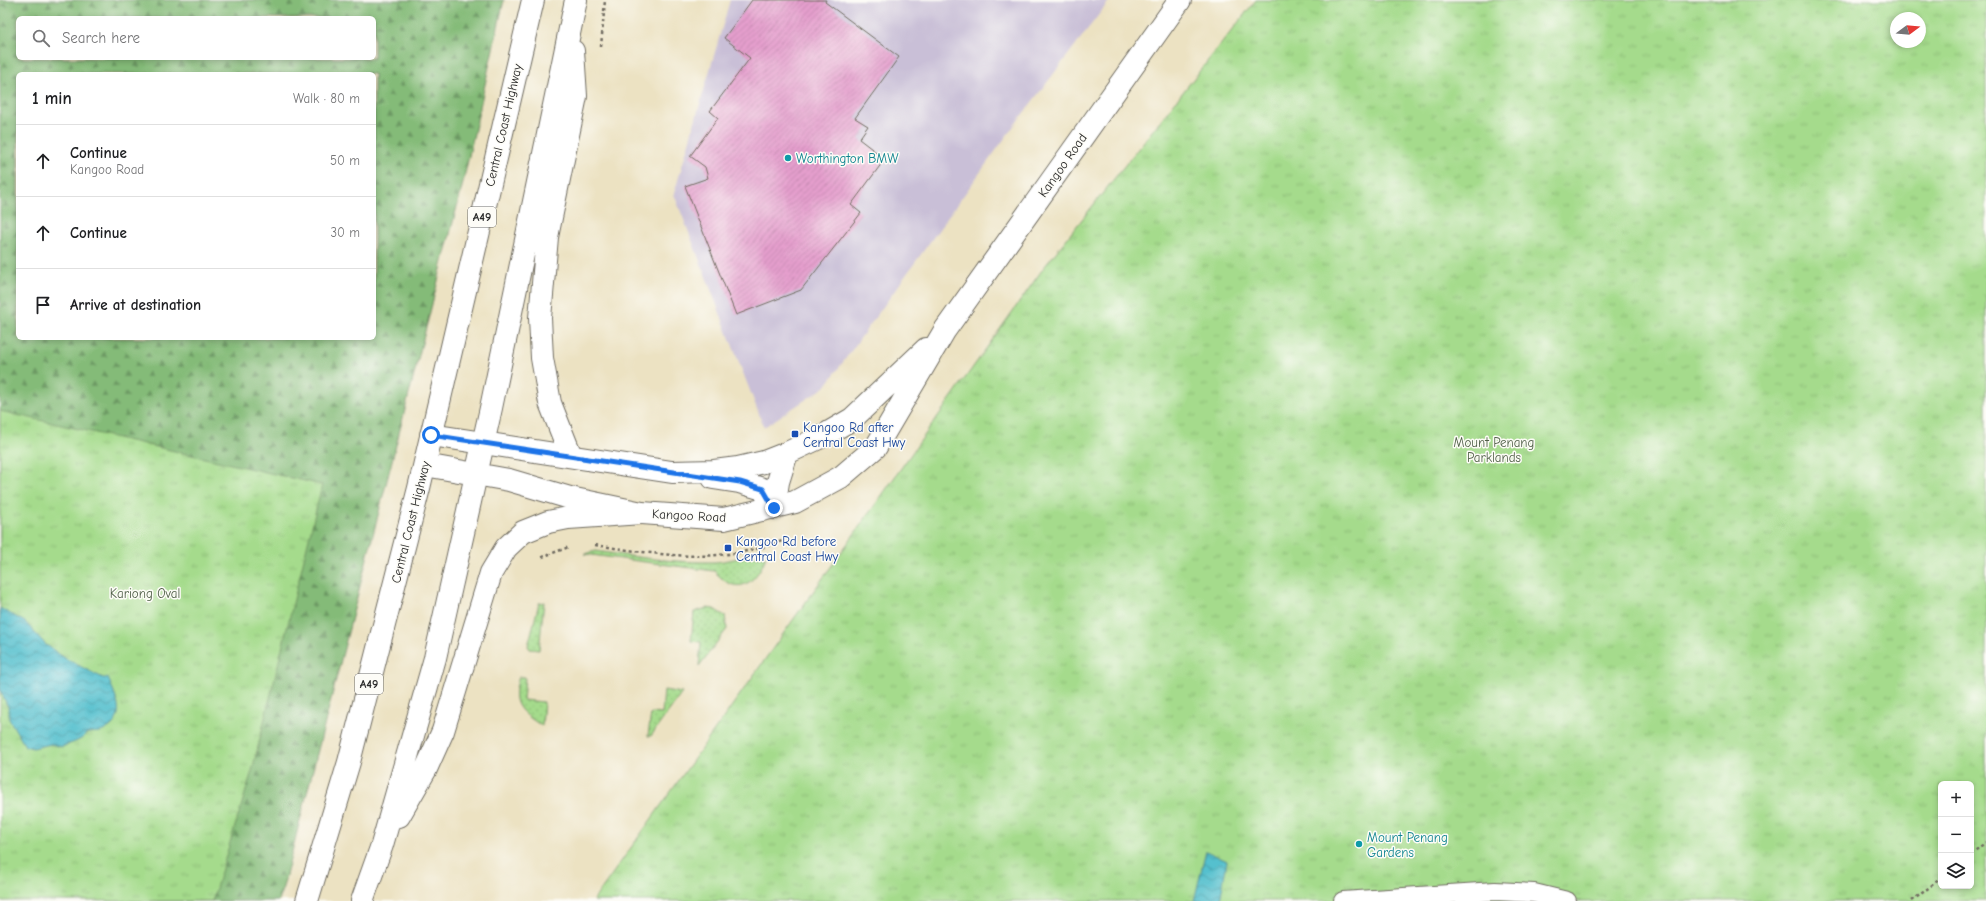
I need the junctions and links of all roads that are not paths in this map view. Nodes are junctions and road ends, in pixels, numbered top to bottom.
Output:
1 (533, 0) edge
2 (576, 0) edge
3 (1180, 0) edge
4 (571, 22) junction
5 (946, 330) junction
6 (431, 435) junction
7 (482, 444) junction
8 (787, 453) junction
9 (571, 456) junction
10 (425, 465) junction
11 (672, 472) junction
12 (476, 474) junction
13 (774, 508) junction
14 (642, 513) junction
15 (382, 845) junction
16 (307, 901) edge
17 (362, 901) edge
18 (1344, 901) edge
19 (1567, 901) edge

1 - 6 main road, Central Coast Highway / A49
2 - 4 main road
3 - 5 main road, Kangoo Road
4 - 7 main road
4 - 9 main road
5 - 8 main road, Kangoo Road
5 - 13 main road, Kangoo Road
6 - 7 main road, Kangoo Road
6 - 10 main road, Central Coast Highway / A49
7 - 9 main road, Kangoo Road
7 - 12 main road
8 - 11 main road, Kangoo Road
8 - 13 main road
9 - 11 main road, Kangoo Road
10 - 12 main road, Kangoo Road
10 - 16 main road, Central Coast Highway / A49
11 - 13 main road
12 - 14 main road, Kangoo Road
12 - 15 main road
13 - 14 main road, Kangoo Road
14 - 15 main road
15 - 17 main road
18 - 19 lane

